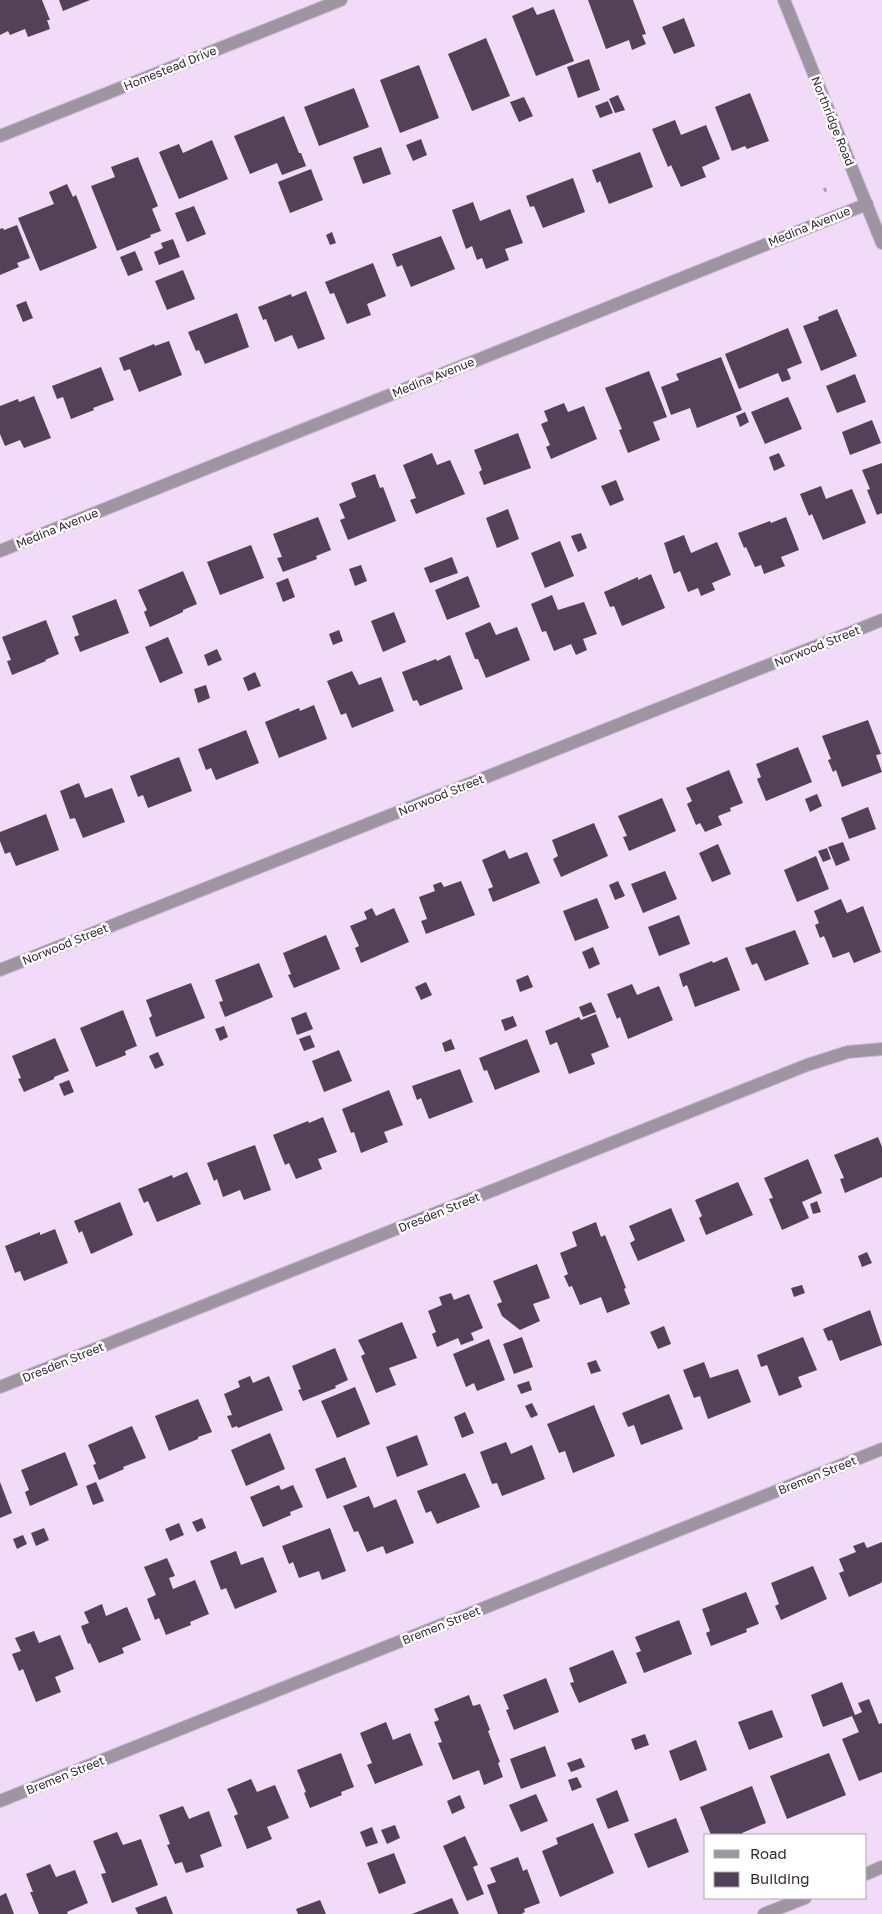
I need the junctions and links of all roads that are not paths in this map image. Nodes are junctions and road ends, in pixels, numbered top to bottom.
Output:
1 (341, 0) edge
2 (784, 0) edge
3 (0, 136) edge
4 (867, 204) junction
5 (882, 243) edge
6 (0, 550) edge
7 (882, 620) edge
8 (0, 970) edge
9 (882, 1049) edge
10 (0, 1387) edge
11 (882, 1449) edge
12 (0, 1801) edge
13 (882, 1867) edge
14 (867, 1874) edge
15 (802, 1899) edge
16 (764, 1914) edge

1 - 3 street, Homestead Drive
2 - 4 street, Northridge Road
4 - 5 street, Northridge Road
4 - 6 street, Medina Avenue
7 - 8 street, Norwood Street
9 - 10 street, Dresden Street
11 - 12 street, Bremen Street
13 - 14 street
15 - 16 street

